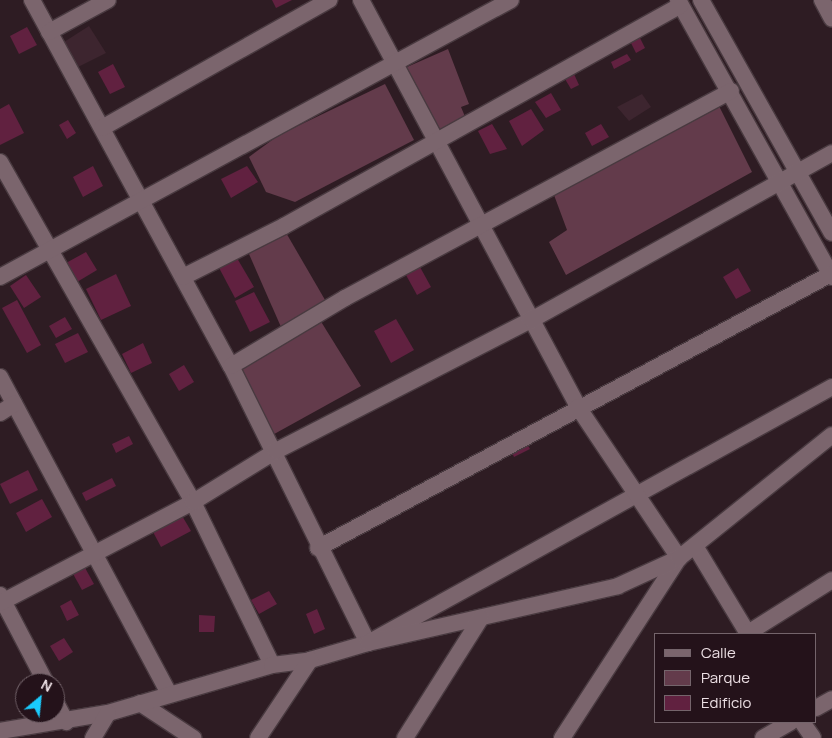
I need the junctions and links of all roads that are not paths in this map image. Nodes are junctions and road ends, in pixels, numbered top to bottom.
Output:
1 (32, 0) edge
2 (108, 0) edge
3 (328, 0) edge
4 (361, 0) edge
5 (511, 0) edge
6 (701, 0) edge
7 (822, 0) edge
8 (679, 3) edge
9 (832, 19) edge
10 (50, 32) junction
11 (395, 65) junction
12 (732, 91) junction
13 (102, 128) junction
14 (434, 141) junction
15 (832, 153) edge
16 (0, 162) edge
17 (800, 173) junction
18 (782, 183) junction
19 (142, 201) junction
20 (481, 225) junction
21 (832, 232) edge
22 (49, 248) junction
23 (831, 276) edge
24 (0, 277) edge
25 (183, 277) junction
26 (531, 320) junction
27 (231, 366) junction
28 (0, 377) edge
29 (832, 387) edge
30 (14, 404) junction
31 (578, 407) junction
32 (0, 413) edge
33 (832, 435) edge
34 (276, 452) junction
35 (634, 496) junction
36 (193, 502) junction
37 (695, 546) junction
38 (318, 548) junction
39 (92, 554) junction
40 (679, 558) junction
41 (832, 580) edge
42 (1, 600) edge
43 (481, 618) junction
44 (747, 633) edge
45 (750, 633) edge
46 (368, 643) junction
47 (310, 660) junction
48 (272, 665) junction
49 (41, 673) edge
50 (170, 694) junction
51 (832, 699) edge
52 (140, 703) junction
53 (817, 707) edge
54 (108, 713) junction
55 (66, 722) joint
56 (790, 723) edge
57 (803, 723) edge
58 (0, 731) edge
59 (93, 738) edge
60 (193, 738) edge
61 (258, 738) edge
62 (405, 738) edge
63 (562, 738) edge
64 (762, 738) edge
65 (813, 738) edge

1 - 10 street
2 - 10 street
3 - 13 street
4 - 11 street
5 - 11 street
6 - 17 street
7 - 9 street
8 - 12 street
8 - 14 street
10 - 13 street
11 - 14 street
11 - 19 street
12 - 18 street
12 - 20 street
13 - 19 street
14 - 20 street
14 - 25 street
15 - 17 street
16 - 22 street
17 - 18 street
17 - 21 street
18 - 23 street
18 - 26 street
19 - 22 street
19 - 25 street
20 - 26 street
20 - 27 street
22 - 24 street
22 - 36 street
23 - 31 street
25 - 27 street
26 - 31 street
26 - 34 street
27 - 34 street
28 - 30 street
29 - 35 street
30 - 32 street
30 - 39 street
31 - 35 street
31 - 38 street
33 - 37 street
34 - 36 street
34 - 38 street
35 - 40 street
35 - 46 street
36 - 39 street
36 - 48 street
37 - 40 street
37 - 44 street
38 - 46 street
39 - 42 street
39 - 50 street
40 - 43 street
40 - 63 street
41 - 45 street
42 - 49 street
43 - 46 street
43 - 62 street
46 - 47 street
47 - 48 street
47 - 61 street
48 - 50 street
50 - 52 street
51 - 53 street
52 - 54 street
52 - 60 street
54 - 55 street
54 - 59 street
55 - 58 street
56 - 64 street
57 - 65 street

